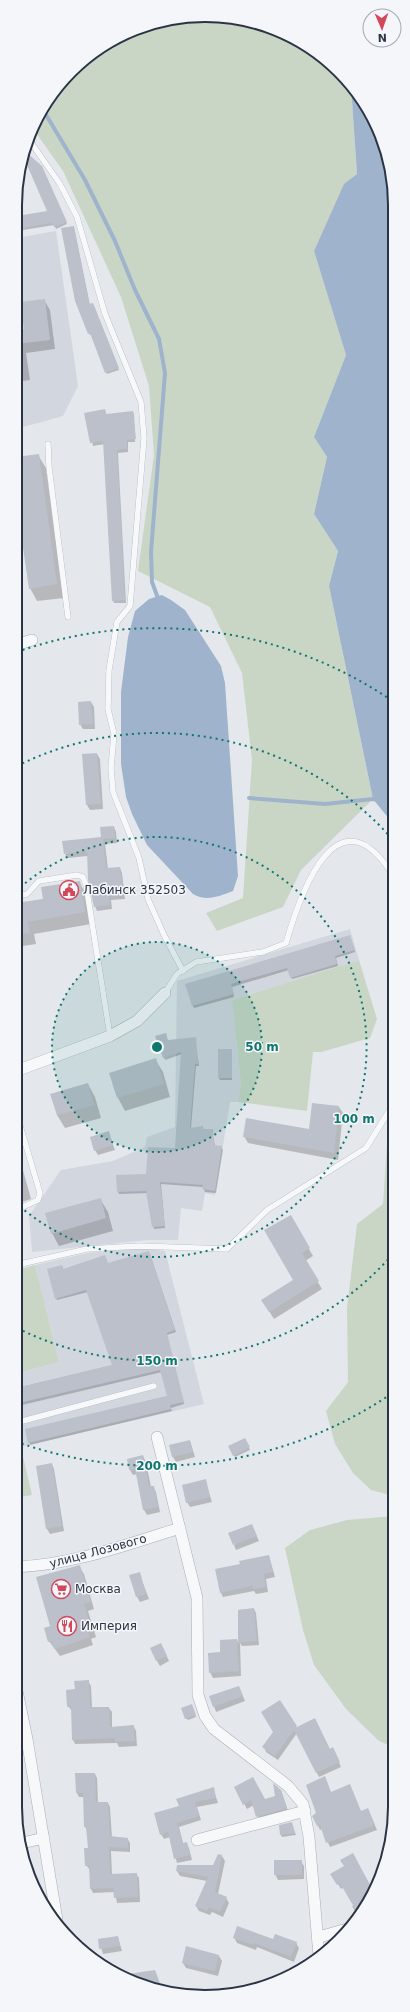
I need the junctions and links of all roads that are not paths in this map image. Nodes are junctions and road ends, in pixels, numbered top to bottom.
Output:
1 (33, 145) edge
2 (48, 444) dead end
3 (68, 617) dead end
4 (32, 640) dead end
5 (22, 643) edge
6 (388, 867) edge
7 (22, 895) edge
8 (183, 971) junction
9 (165, 993) joint
10 (110, 1036) junction
11 (22, 1070) edge
12 (388, 1113) edge
13 (22, 1132) edge
14 (22, 1207) edge
15 (22, 1264) edge
16 (154, 1386) dead end
17 (22, 1421) edge
18 (157, 1437) dead end
19 (180, 1528) junction
20 (22, 1567) edge
21 (22, 1715) edge
22 (304, 1811) junction
23 (44, 1838) junction
24 (197, 1840) dead end
25 (26, 1842) edge
26 (56, 1913) edge
27 (341, 1930) edge
28 (319, 1937) junction
29 (319, 1950) edge

1 - 8 lane
2 - 3 lane
4 - 5 street
6 - 8 lane
7 - 10 lane
8 - 9 lane
9 - 10 street
10 - 11 street
12 - 15 lane
13 - 14 lane
16 - 17 lane
18 - 19 street
19 - 20 street, улица Лозового
19 - 22 street
21 - 23 street
22 - 24 street
22 - 28 street
23 - 25 street
23 - 26 street
27 - 28 street
28 - 29 street

